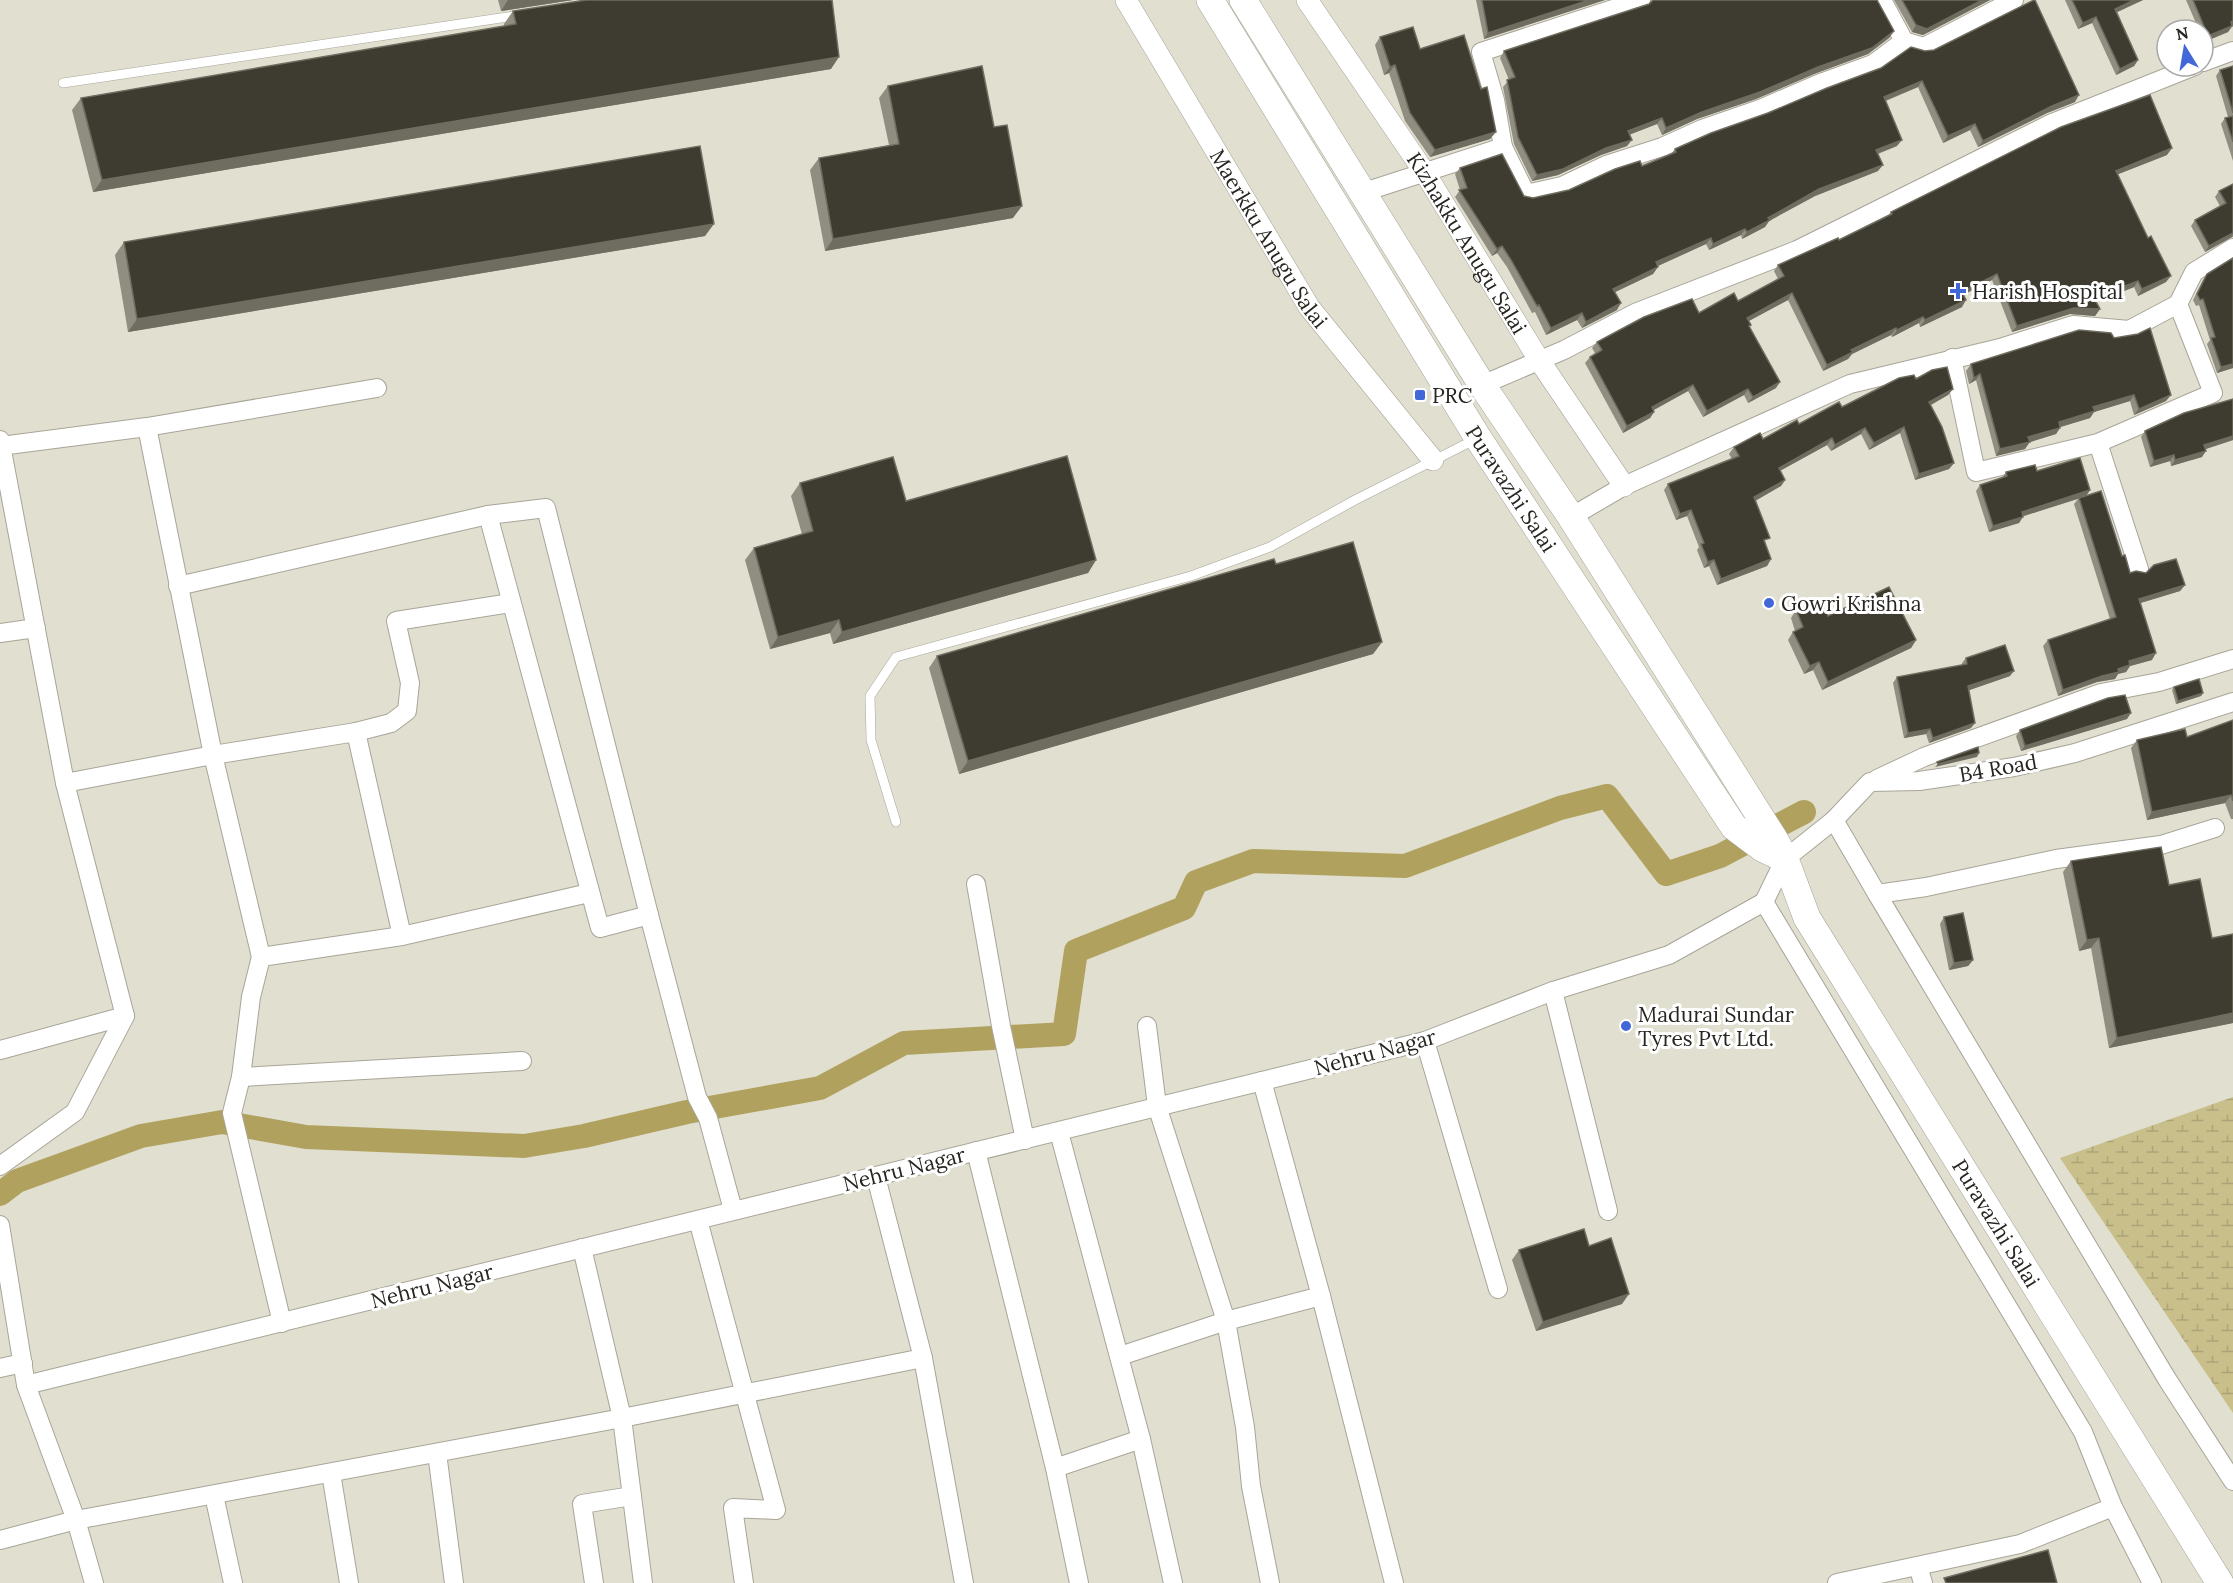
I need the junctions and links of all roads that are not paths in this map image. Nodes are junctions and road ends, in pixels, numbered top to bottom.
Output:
1 (1126, 0) edge
2 (1210, 0) edge
3 (1243, 0) edge
4 (1307, 0) edge
5 (1641, 0) edge
6 (1882, 0) edge
7 (2014, 0) edge
8 (536, 12) edge
9 (1904, 41) junction
10 (2233, 51) edge
11 (2215, 58) edge
12 (2165, 78) edge
13 (63, 83) dead end
14 (1503, 147) junction
15 (1425, 173) junction
16 (1361, 193) junction
17 (2233, 248) edge
18 (2178, 304) junction
19 (1952, 358) junction
20 (1539, 360) junction
21 (1482, 385) junction
22 (376, 388) dead end
23 (147, 427) junction
24 (1478, 438) junction
25 (2098, 443) junction
26 (0, 444) edge
27 (1433, 460) junction
28 (1624, 486) junction
29 (488, 515) junction
30 (1571, 517) junction
31 (2139, 569) edge
32 (178, 586) junction
33 (511, 603) junction
34 (36, 628) junction
35 (0, 633) edge
36 (2233, 659) edge
37 (2233, 702) edge
38 (356, 732) junction
39 (213, 755) junction
40 (1870, 782) junction
41 (65, 783) junction
42 (1834, 820) junction
43 (896, 822) dead end
44 (2215, 828) dead end
45 (1771, 842) junction
46 (976, 884) dead end
47 (589, 893) junction
48 (1877, 894) junction
49 (1764, 902) junction
50 (649, 915) junction
51 (402, 936) junction
52 (261, 957) junction
53 (1553, 992) junction
54 (125, 1017) junction
55 (1147, 1026) dead end
56 (1425, 1041) junction
57 (0, 1050) edge
58 (522, 1061) dead end
59 (241, 1077) junction
60 (1262, 1081) junction
61 (1157, 1106) junction
62 (1059, 1132) junction
63 (1025, 1140) junction
64 (976, 1151) junction
65 (0, 1166) edge
66 (876, 1177) junction
67 (733, 1210) junction
68 (1608, 1211) dead end
69 (698, 1220) junction
70 (0, 1225) edge
71 (582, 1248) junction
72 (1498, 1289) dead end
73 (1321, 1296) junction
74 (1226, 1321) junction
75 (282, 1323) junction
76 (1120, 1356) junction
77 (923, 1358) junction
78 (23, 1363) junction
79 (0, 1368) edge
80 (26, 1385) junction
81 (746, 1393) junction
82 (622, 1418) junction
83 (1141, 1439) junction
84 (437, 1453) junction
85 (1055, 1468) junction
86 (330, 1473) junction
87 (2233, 1481) edge
88 (214, 1495) junction
89 (632, 1496) junction
90 (2113, 1508) junction
91 (76, 1520) junction
92 (0, 1540) edge
93 (1920, 1574) edge
94 (94, 1583) edge
95 (233, 1583) edge
96 (349, 1583) edge
97 (454, 1583) edge
98 (594, 1583) edge
99 (643, 1583) edge
100 (744, 1583) edge
101 (964, 1583) edge
102 (1079, 1583) edge
103 (1173, 1583) edge
104 (1270, 1583) edge
105 (1394, 1583) edge
106 (1837, 1583) edge
107 (2152, 1583) edge
108 (2220, 1583) edge

1 - 27 street, Maerkku Anugu Salai
2 - 24 main road, Puravazhi Salai
3 - 16 main road, Puravazhi Salai
4 - 15 street, Kizhakku Anugu Salai
5 - 14 street
6 - 9 street
7 - 9 street
8 - 13 lane
9 - 14 street
10 - 11 street
12 - 20 street
14 - 15 street
15 - 16 street
15 - 20 street, Kizhakku Anugu Salai
16 - 21 main road, Puravazhi Salai
17 - 18 street
18 - 19 street
18 - 25 street
19 - 25 street
19 - 28 street
20 - 21 street
20 - 28 street, Kizhakku Anugu Salai
21 - 30 main road, Puravazhi Salai
22 - 23 street
23 - 26 street
23 - 32 street
24 - 27 lane
24 - 45 main road, Puravazhi Salai
25 - 31 street
26 - 34 street
27 - 43 lane
28 - 30 street
29 - 32 street
29 - 33 street
29 - 50 street
30 - 45 main road, Puravazhi Salai
32 - 39 street
33 - 38 street
33 - 47 street
34 - 35 street
34 - 41 street
36 - 40 street
37 - 40 street, B4 Road
38 - 39 street
38 - 51 street
39 - 41 street
39 - 52 street
40 - 42 street
41 - 54 street
42 - 45 street
42 - 48 street
44 - 48 street
45 - 49 street
45 - 108 main road, Puravazhi Salai
46 - 63 street
47 - 50 street
47 - 51 street
48 - 87 street
49 - 53 street, Nehru Nagar
49 - 90 street
50 - 67 street
51 - 52 street
52 - 59 street
53 - 56 street, Nehru Nagar
53 - 68 street
54 - 57 street
54 - 65 street
55 - 61 street
56 - 60 street, Nehru Nagar
56 - 72 street
58 - 59 street
59 - 75 street
60 - 61 street, Nehru Nagar
60 - 73 street
61 - 62 street, Nehru Nagar
61 - 74 street
62 - 63 street, Nehru Nagar
62 - 76 street
63 - 64 street, Nehru Nagar
64 - 66 street, Nehru Nagar
64 - 85 street
66 - 67 street, Nehru Nagar
66 - 77 street
67 - 69 street, Nehru Nagar
69 - 71 street, Nehru Nagar
69 - 81 street
70 - 78 street
71 - 75 street, Nehru Nagar
71 - 82 street
73 - 74 street
73 - 105 street
74 - 76 street
74 - 104 street
75 - 80 street, Nehru Nagar
76 - 83 street
77 - 81 street
77 - 101 street
78 - 79 street
78 - 80 street
80 - 91 street
81 - 82 street
81 - 100 street
82 - 84 street
82 - 89 street
83 - 85 street
83 - 103 street
84 - 86 street
84 - 97 street
85 - 102 street
86 - 88 street
86 - 96 street
88 - 91 street
88 - 95 street
89 - 98 street
89 - 99 street
90 - 93 street
90 - 107 street
91 - 92 street
91 - 94 street
93 - 106 street

